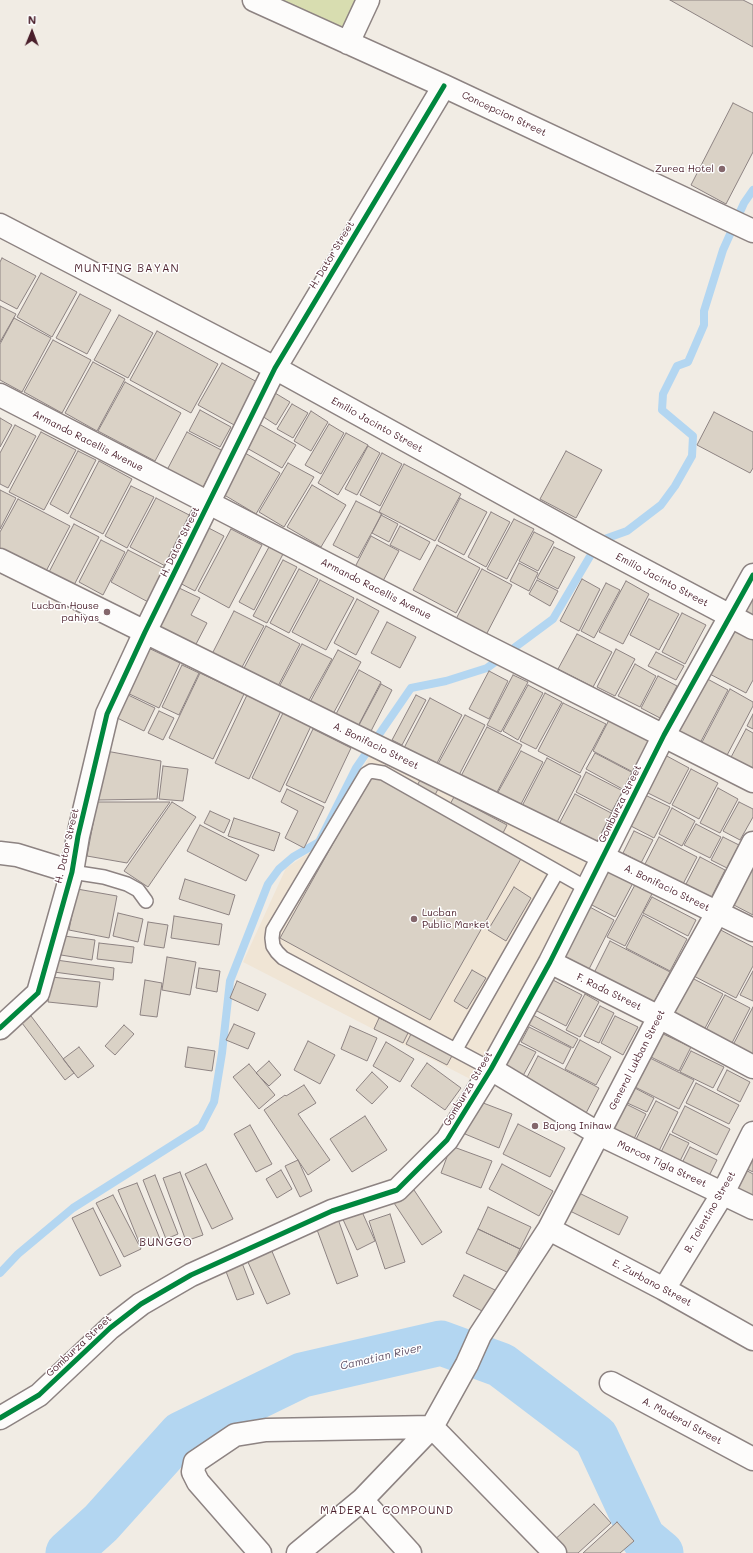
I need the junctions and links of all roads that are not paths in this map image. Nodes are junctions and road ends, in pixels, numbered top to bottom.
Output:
1 (254, 0) edge
2 (368, 0) edge
3 (348, 43) junction
4 (444, 86) junction
5 (0, 225) edge
6 (751, 230) edge
7 (275, 368) junction
8 (0, 395) edge
9 (209, 503) junction
10 (0, 560) edge
11 (753, 575) edge
12 (730, 617) junction
13 (753, 628) edge
14 (145, 632) junction
15 (664, 735) junction
16 (753, 780) edge
17 (753, 843) edge
18 (0, 853) edge
19 (603, 857) junction
20 (72, 872) junction
21 (556, 872) junction
22 (588, 889) junction
23 (146, 900) dead end
24 (717, 913) junction
25 (753, 930) edge
26 (550, 962) junction
27 (659, 1017) junction
28 (0, 1028) edge
29 (456, 1049) junction
30 (753, 1067) edge
31 (492, 1069) junction
32 (753, 1133) edge
33 (599, 1134) junction
34 (723, 1193) junction
35 (753, 1208) edge
36 (549, 1229) junction
37 (664, 1289) junction
38 (753, 1340) edge
39 (611, 1383) dead end
40 (0, 1418) edge
41 (432, 1427) junction
42 (753, 1458) edge
43 (362, 1500) junction
44 (260, 1553) edge
45 (298, 1553) edge
46 (410, 1553) edge
47 (555, 1553) edge

1 - 3 street, Concepcion Street
2 - 3 street
3 - 4 street, Concepcion Street
4 - 6 street, Concepcion Street
4 - 7 street, H. Dator Street
5 - 7 street, Emilio Jacinto Street
7 - 9 street, H. Dator Street
7 - 12 street, Emilio Jacinto Street
8 - 9 street, Armando Racellis Avenue
9 - 14 street, H. Dator Street
9 - 15 street, Armando Racellis Avenue
10 - 14 street, A. Bonifacio Street
11 - 12 street, Gomburza Street
12 - 13 street, Emilio Jacinto Street
12 - 15 street, Gomburza Street
14 - 19 street, A. Bonifacio Street
14 - 20 street, H. Dator Street
15 - 16 street, Armando Racellis Avenue
15 - 19 street, Gomburza Street
17 - 24 street, General Lukban Street
18 - 20 street
19 - 22 street, Gomburza Street
19 - 24 street, A. Bonifacio Street
20 - 23 lane
20 - 28 street, H. Dator Street
21 - 22 lane
21 - 29 lane
21 - 29 lane
22 - 26 street, Gomburza Street
24 - 25 street, A. Bonifacio Street
24 - 27 street, General Lukban Street
26 - 27 street, F. Rada Street
26 - 31 street, Gomburza Street
27 - 30 street, F. Rada Street
27 - 33 street, General Lukban Street
29 - 31 lane
31 - 33 street, Marcos Tigla Street
31 - 40 street, Gomburza Street
32 - 34 street, B. Tolentino Street
33 - 34 street, Marcos Tigla Street
33 - 36 street, General Lukban Street
34 - 35 street, Marcos Tigla Street
34 - 37 street, B. Tolentino Street
36 - 37 street, E. Zurbano Street
36 - 41 street, General Lukban Street
37 - 38 street, E. Zurbano Street
39 - 42 street, A. Maderal Street
41 - 43 street, General Lukban Street
41 - 44 street
41 - 47 street
43 - 45 street, General Lukban Street
43 - 46 street

